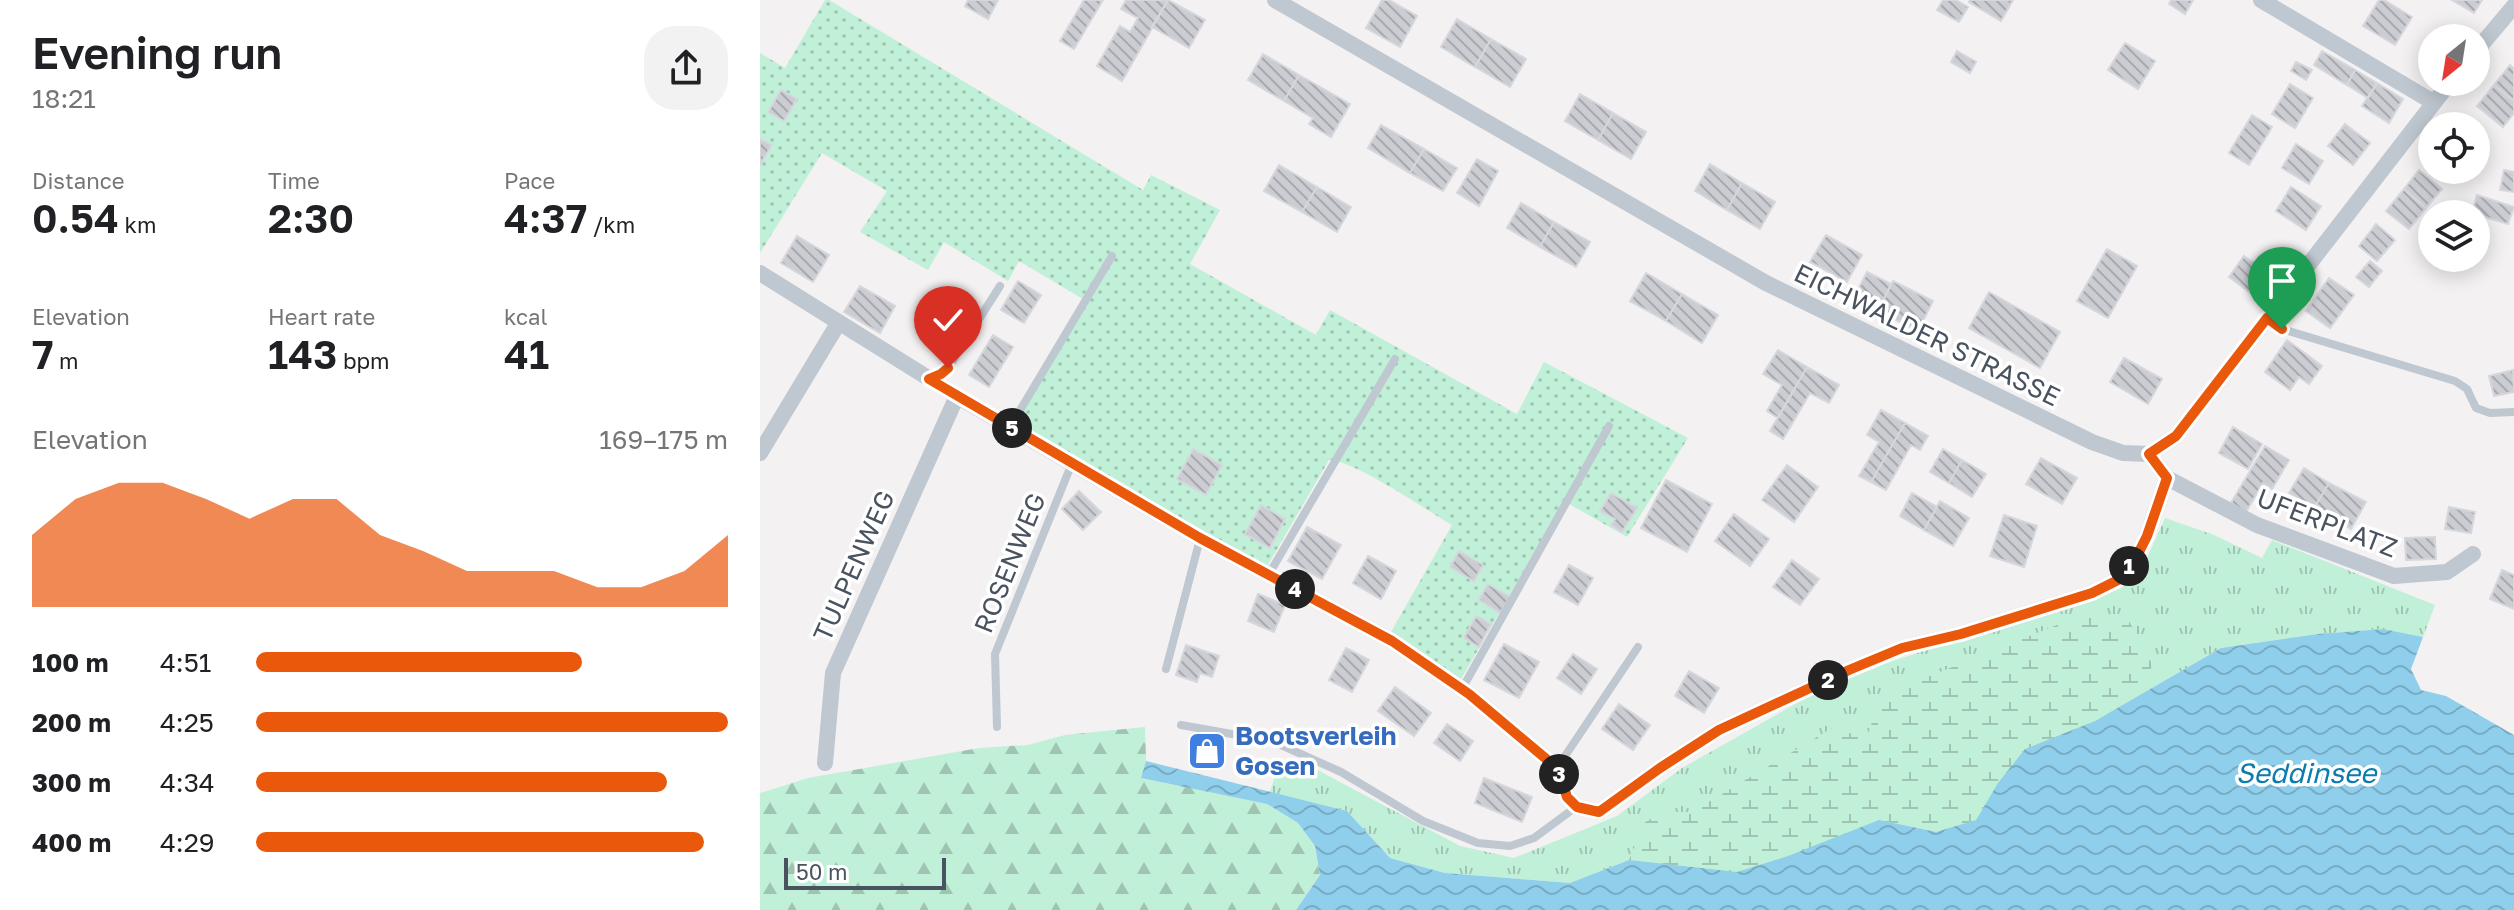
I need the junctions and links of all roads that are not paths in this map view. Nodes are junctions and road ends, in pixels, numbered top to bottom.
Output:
1 (1275, 0) edge
2 (2261, 0) edge
3 (2514, 6) edge
4 (2490, 34) edge
5 (2438, 96) edge
6 (2433, 102) junction
7 (1112, 256) dead end
8 (760, 273) edge
9 (1000, 286) dead end
10 (2267, 318) junction
11 (839, 322) junction
12 (1395, 359) dead end
13 (929, 379) junction
14 (957, 396) junction
15 (2514, 412) edge
16 (1609, 426) dead end
17 (1010, 427) junction
18 (760, 453) edge
19 (2149, 454) junction
20 (1072, 463) junction
21 (2167, 478) junction
22 (1200, 538) junction
23 (2473, 554) dead end
24 (1268, 575) junction
25 (1638, 647) dead end
26 (1166, 669) dead end
27 (1462, 689) junction
28 (1181, 725) dead end
29 (997, 727) dead end
30 (825, 763) dead end
31 (1557, 768) junction
32 (1577, 807) junction

1 - 19 street, EICHWALDER STRASSE
2 - 6 street
3 - 4 street
5 - 6 street
6 - 10 street
7 - 17 lane
8 - 11 street
9 - 13 lane
10 - 15 lane
10 - 19 street
11 - 13 street
11 - 18 street
12 - 24 lane
13 - 14 street
14 - 17 street
14 - 30 street, TULPENWEG
16 - 27 lane
17 - 20 street
19 - 21 street
20 - 22 street
20 - 29 lane, ROSENWEG
21 - 23 street, UFERPLATZ
21 - 32 street
22 - 24 street
22 - 26 lane
24 - 27 street
25 - 31 lane
27 - 31 street
28 - 32 lane
31 - 32 street

